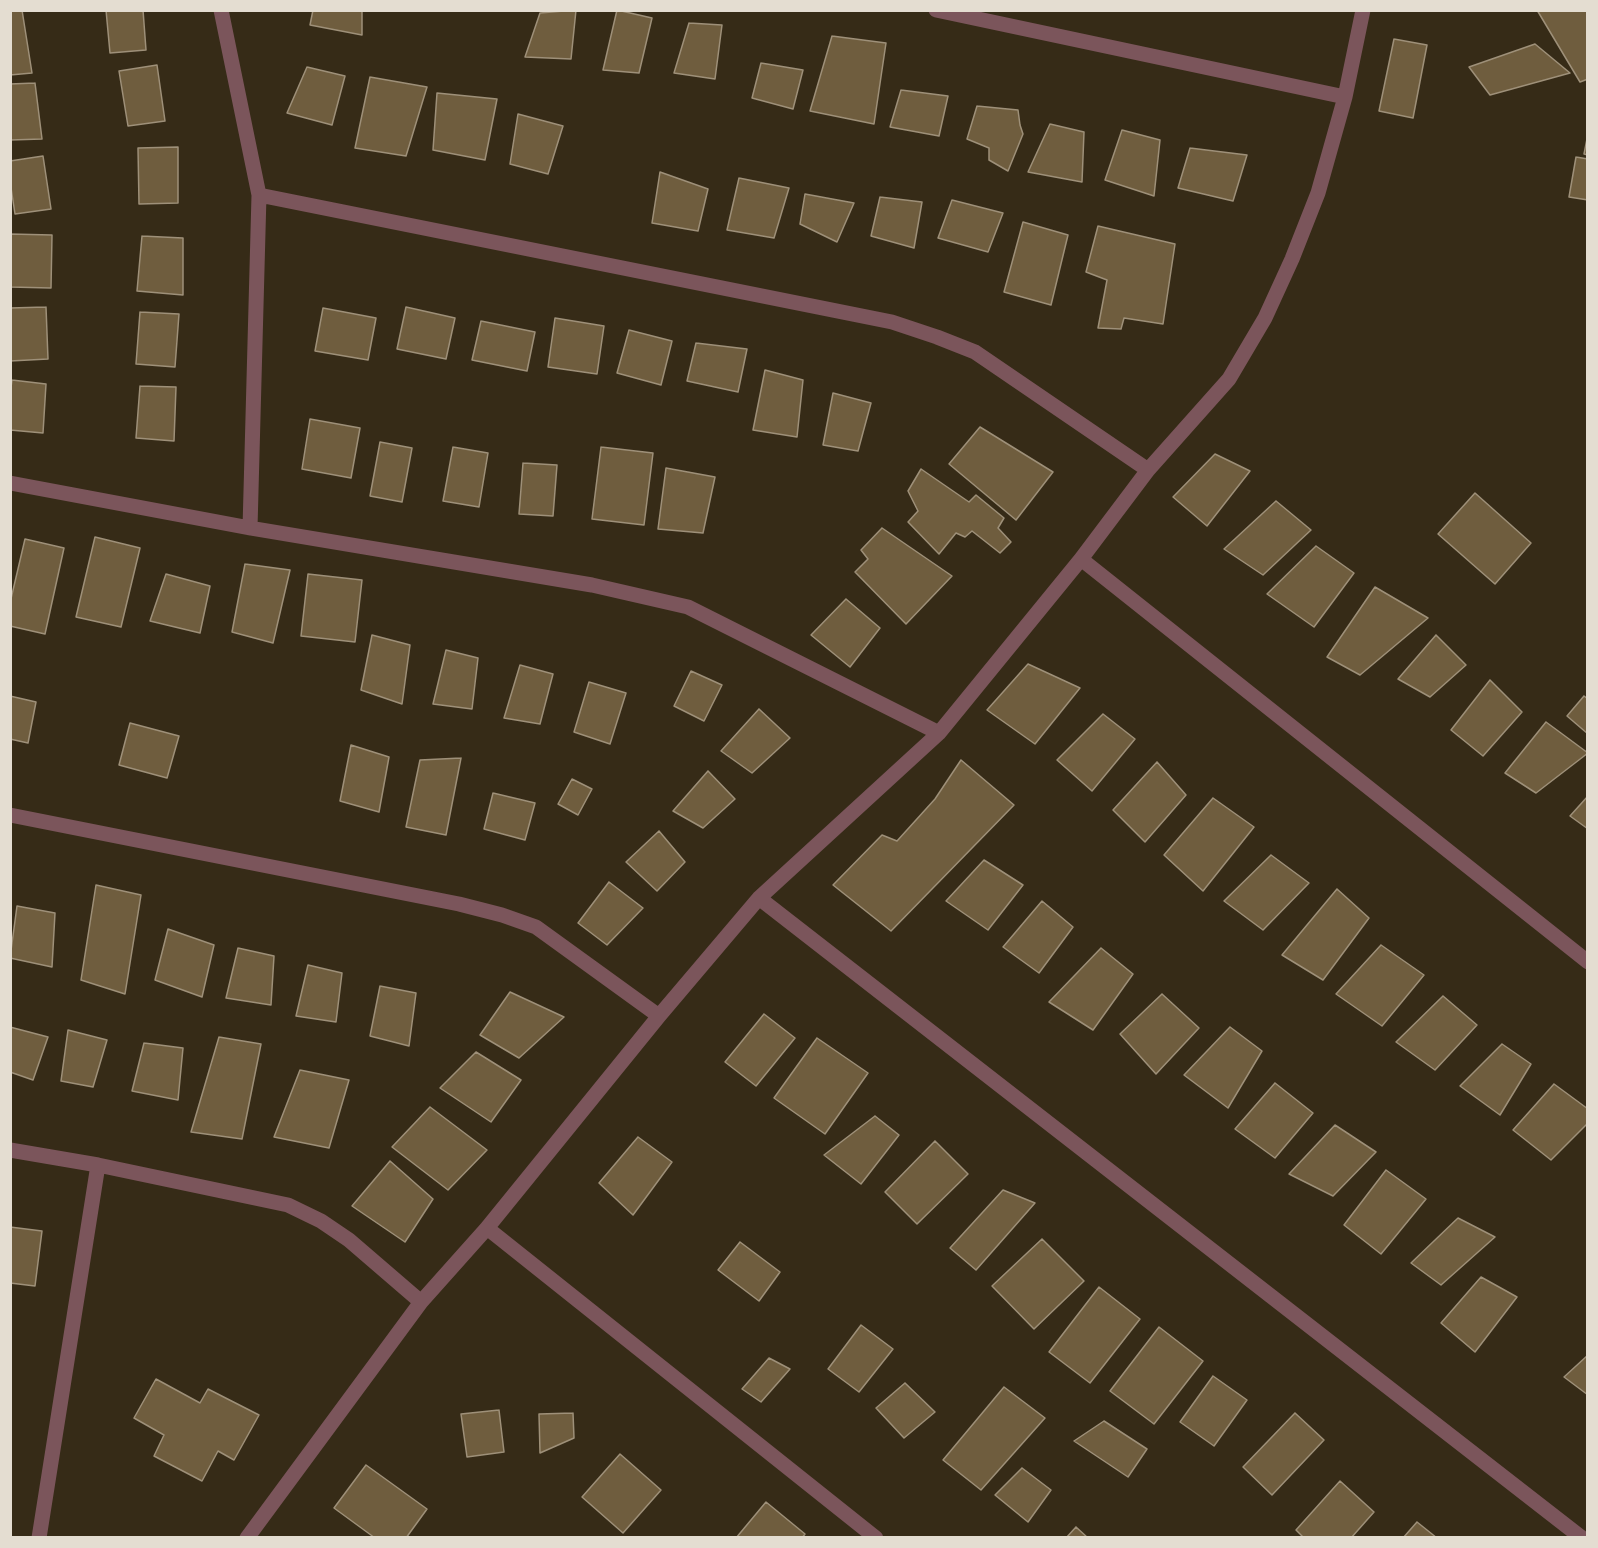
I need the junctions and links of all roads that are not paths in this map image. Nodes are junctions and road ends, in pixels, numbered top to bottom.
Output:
1 (221, 10) edge
2 (936, 10) edge
3 (1363, 10) edge
4 (1345, 97) junction
5 (259, 195) junction
6 (1148, 470) junction
7 (10, 483) edge
8 (250, 528) junction
9 (1081, 559) junction
10 (939, 733) junction
11 (10, 815) edge
12 (759, 898) junction
13 (1587, 962) edge
14 (659, 1016) junction
15 (10, 1150) edge
16 (98, 1165) junction
17 (487, 1228) junction
18 (421, 1302) junction
19 (39, 1538) edge
20 (247, 1538) edge
21 (876, 1538) edge
22 (1581, 1538) edge

1 - 5 street
2 - 4 street
3 - 4 street
4 - 6 street
5 - 6 street
5 - 8 street
6 - 9 street
7 - 8 street
8 - 10 street
9 - 10 street
9 - 13 street
10 - 12 street
11 - 14 street
12 - 14 street
12 - 22 street
14 - 17 street
15 - 16 street
16 - 18 street
16 - 19 street
17 - 18 street
17 - 21 street
18 - 20 street

